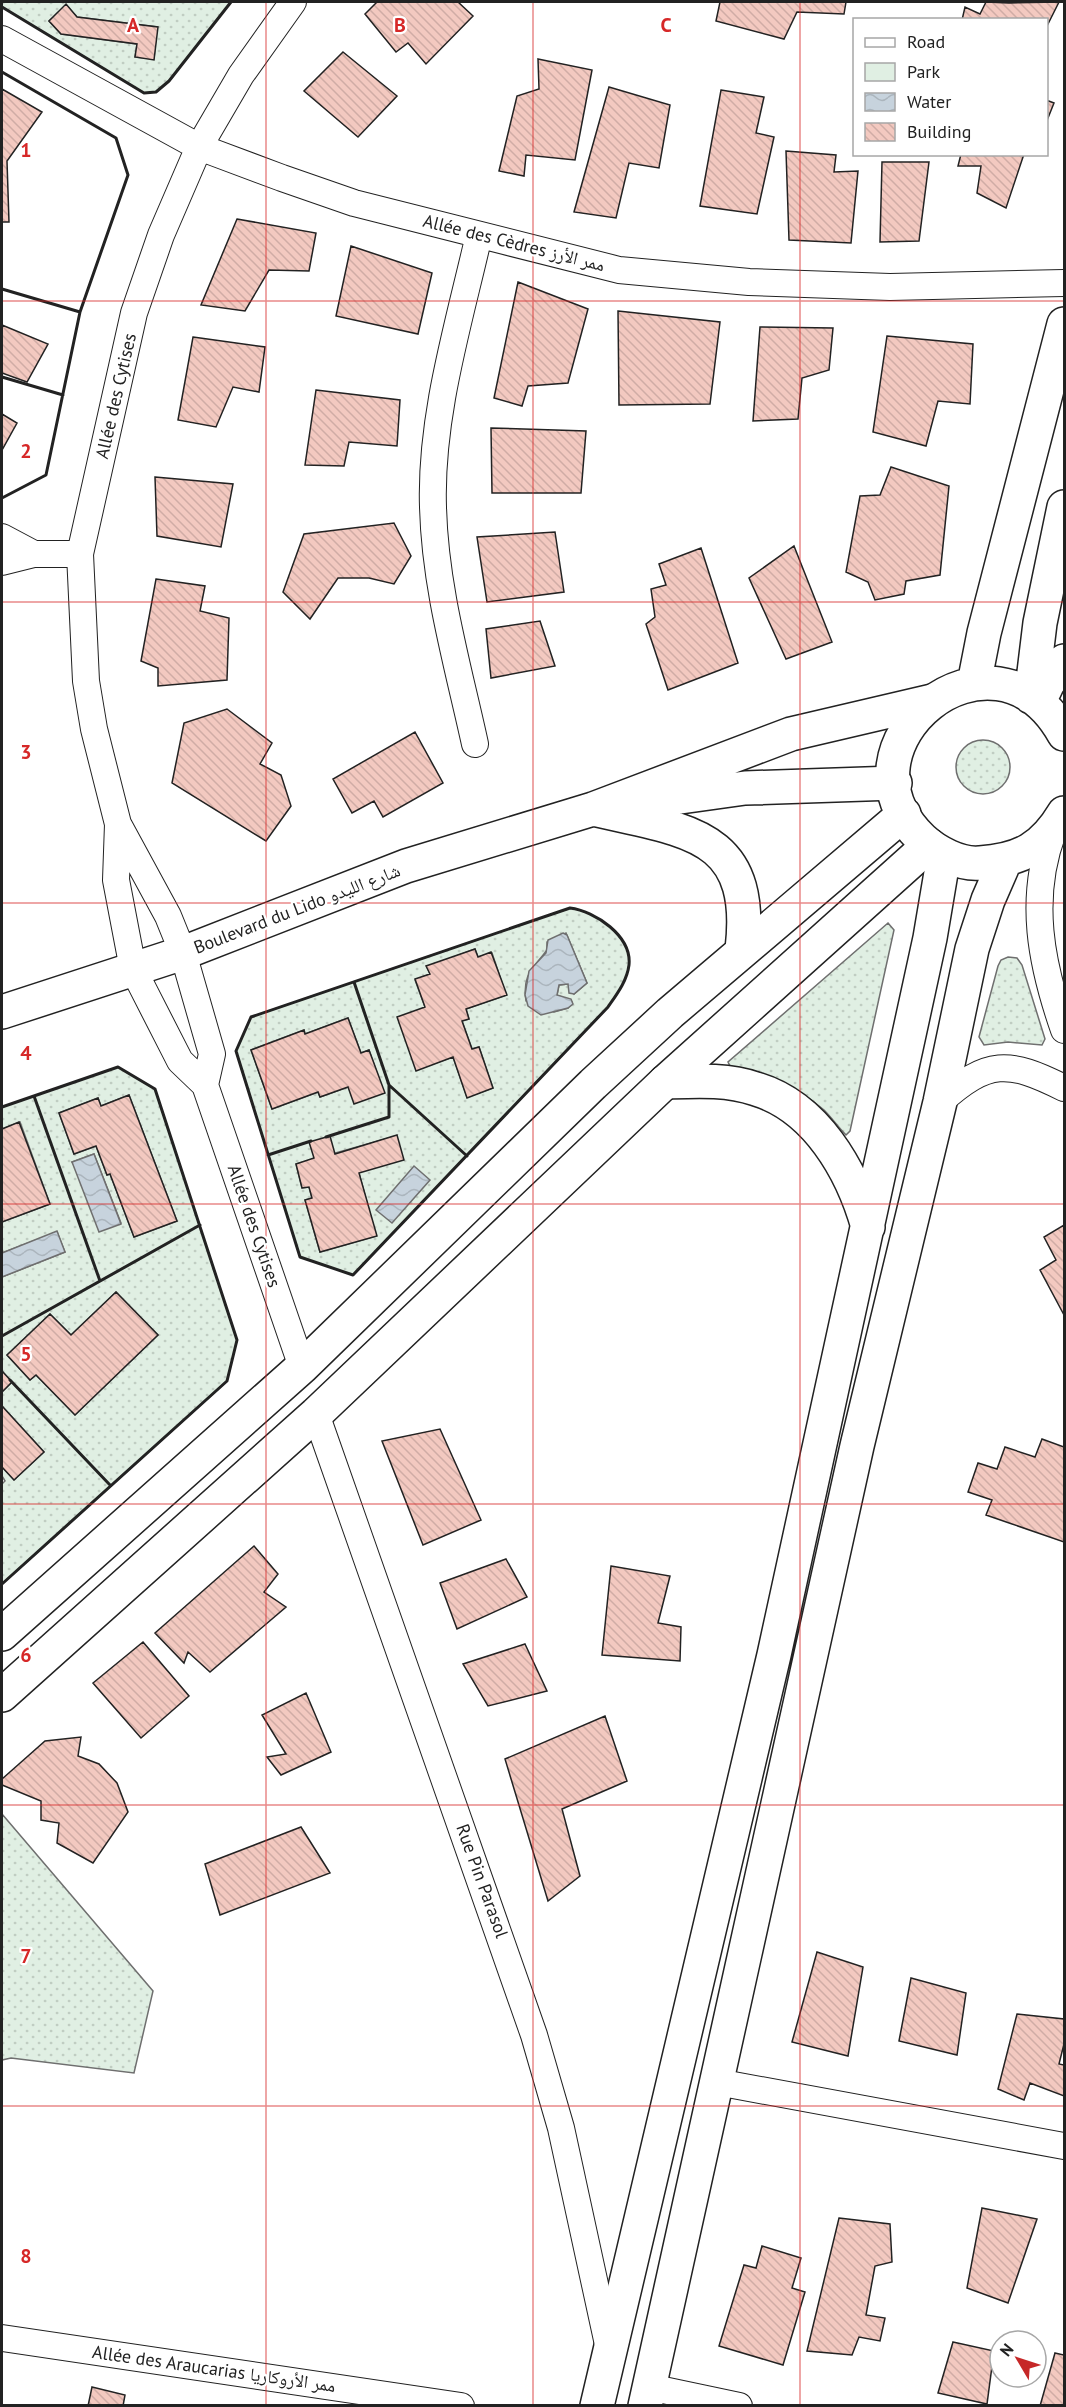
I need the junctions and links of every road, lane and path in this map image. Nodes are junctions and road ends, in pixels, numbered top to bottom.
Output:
1 (293, 2) edge
2 (2, 39) edge
3 (199, 147) junction
4 (479, 235) junction
5 (1065, 283) edge
6 (1065, 324) edge
7 (1065, 507) edge
8 (2, 537) edge
9 (34, 554) junction
10 (80, 554) junction
11 (2, 562) edge
12 (1065, 661) edge
13 (974, 684) junction
14 (1035, 700) junction
15 (932, 701) junction
16 (1065, 734) edge
17 (475, 744) dead end
18 (895, 783) junction
19 (593, 810) junction
20 (903, 814) junction
21 (1059, 822) edge
22 (118, 824) junction
23 (936, 850) junction
24 (1005, 861) junction
25 (742, 950) junction
26 (183, 953) junction
27 (133, 969) junction
28 (2, 1012) edge
29 (1065, 1030) edge
30 (665, 1082) junction
31 (205, 1085) junction
32 (1065, 1088) edge
33 (940, 1102) junction
34 (868, 1228) junction
35 (302, 1367) junction
36 (316, 1414) junction
37 (2, 1634) edge
38 (2, 1695) edge
39 (717, 2082) junction
40 (1065, 2146) edge
41 (2, 2338) edge
42 (610, 2358) junction
43 (647, 2396) edge
44 (461, 2406) edge
45 (597, 2406) edge
46 (739, 2406) edge

1 - 3 street, Allée des Cytises
2 - 3 street, Allée des Cèdres ممر الأرز
3 - 4 street, Allée des Cèdres ممر الأرز
3 - 10 street, Allée des Cytises
4 - 5 street, Allée des Cèdres ممر الأرز
4 - 17 street
6 - 13 main road
7 - 14 main road
8 - 9 street
9 - 10 street
9 - 11 street
10 - 22 street, Allée des Cytises
12 - 14 main road
13 - 14 main road
13 - 15 main road
14 - 16 main road
15 - 18 main road
15 - 19 main road, Boulevard du Lido شارع الليدو
18 - 19 main road, Boulevard du Lido شارع الليدو
18 - 20 main road
19 - 25 main road
19 - 26 main road, Boulevard du Lido شارع الليدو
20 - 23 main road
20 - 25 main road
21 - 24 main road
21 - 29 street
22 - 26 street, Allée des Cytises
22 - 27 street, Allée des Cytises
23 - 24 main road
23 - 30 main road
23 - 34 main road
24 - 33 main road
25 - 35 main road
26 - 27 main road, Boulevard du Lido شارع الليدو
26 - 31 street, Allée des Cytises
27 - 28 main road, Boulevard du Lido شارع الليدو
27 - 31 street, Allée des Cytises
30 - 34 main road
30 - 36 main road
31 - 35 street, Allée des Cytises
32 - 33 street
33 - 39 main road
34 - 42 main road
35 - 37 main road
36 - 38 main road
36 - 42 street, Rue Pin Parasol
39 - 40 street
39 - 43 main road
41 - 44 street, Allée des Araucarias ممر الأروكاريا
42 - 45 main road
43 - 46 street

